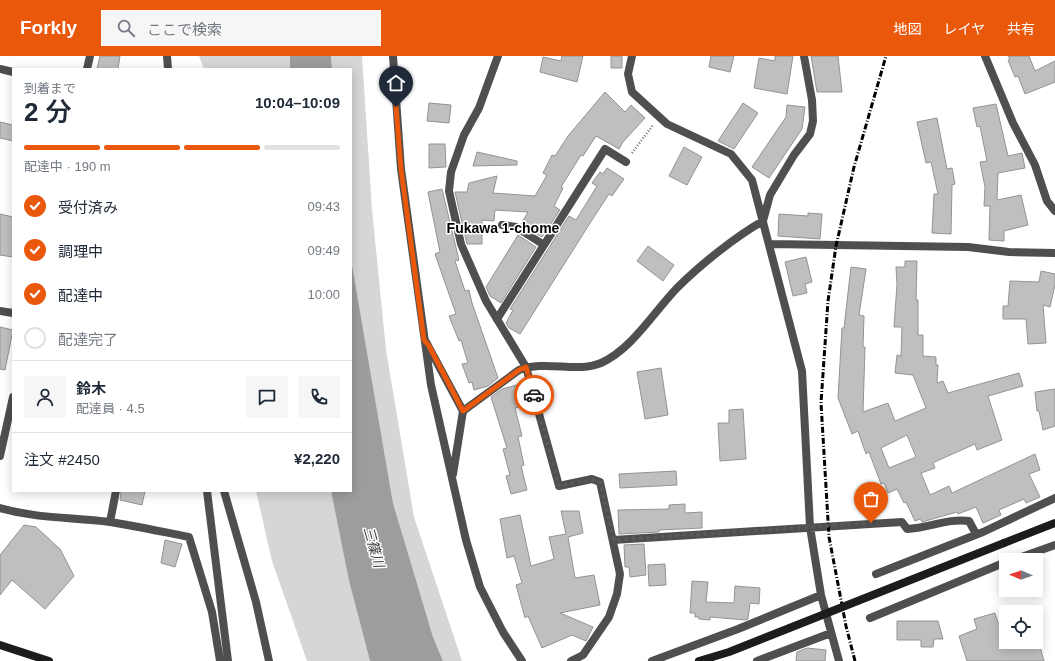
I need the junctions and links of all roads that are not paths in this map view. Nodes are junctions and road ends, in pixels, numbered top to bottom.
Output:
1 (90, 56) edge
2 (167, 56) edge
3 (393, 56) edge
4 (498, 56) edge
5 (632, 56) edge
6 (804, 56) edge
7 (985, 56) edge
8 (87, 68) edge
9 (168, 68) edge
10 (0, 69) edge
11 (12, 72) edge
12 (626, 162) road end
13 (1055, 211) edge
14 (763, 221) junction
15 (502, 225) dead end
16 (770, 244) junction
17 (544, 245) junction
18 (1055, 253) edge
19 (0, 311) edge
20 (12, 313) edge
21 (498, 319) junction
22 (424, 340) junction
23 (526, 367) junction
24 (12, 402) edge
25 (463, 411) junction
26 (0, 456) edge
27 (452, 477) junction
28 (116, 492) edge
29 (207, 492) edge
30 (224, 492) edge
31 (1055, 498) edge
32 (0, 508) edge
33 (110, 522) junction
34 (1055, 523) edge
35 (810, 527) junction
36 (976, 534) junction
37 (614, 540) junction
38 (1055, 545) edge
39 (1033, 553) edge
40 (999, 565) edge
41 (876, 574) dead end
42 (821, 595) junction
43 (870, 618) dead end
44 (831, 633) junction
45 (0, 645) edge
46 (585, 658) edge
47 (49, 661) edge
48 (220, 661) edge
49 (228, 661) edge
50 (269, 661) edge
51 (522, 661) edge
52 (571, 661) edge
53 (652, 661) edge
54 (699, 661) edge
55 (757, 661) edge
56 (839, 661) edge

1 - 8 street
2 - 9 street
3 - 22 street
4 - 21 street
5 - 14 street
6 - 14 street
7 - 13 street
10 - 11 street
12 - 17 street
14 - 16 street
14 - 23 street
15 - 17 street
16 - 18 street
16 - 35 street
17 - 21 street
19 - 20 street
21 - 23 street
22 - 25 street
22 - 27 street
23 - 25 street
23 - 37 street
24 - 26 street
25 - 27 street
27 - 51 street
28 - 33 street
29 - 49 street
30 - 50 street
31 - 36 street
32 - 33 street
33 - 48 street
34 - 54 street, bridge
35 - 36 street
35 - 37 street
35 - 42 street
36 - 41 street
37 - 46 street
38 - 39 street
40 - 43 street
42 - 44 street
42 - 53 street
44 - 55 street
44 - 56 street
45 - 47 street
46 - 52 street

